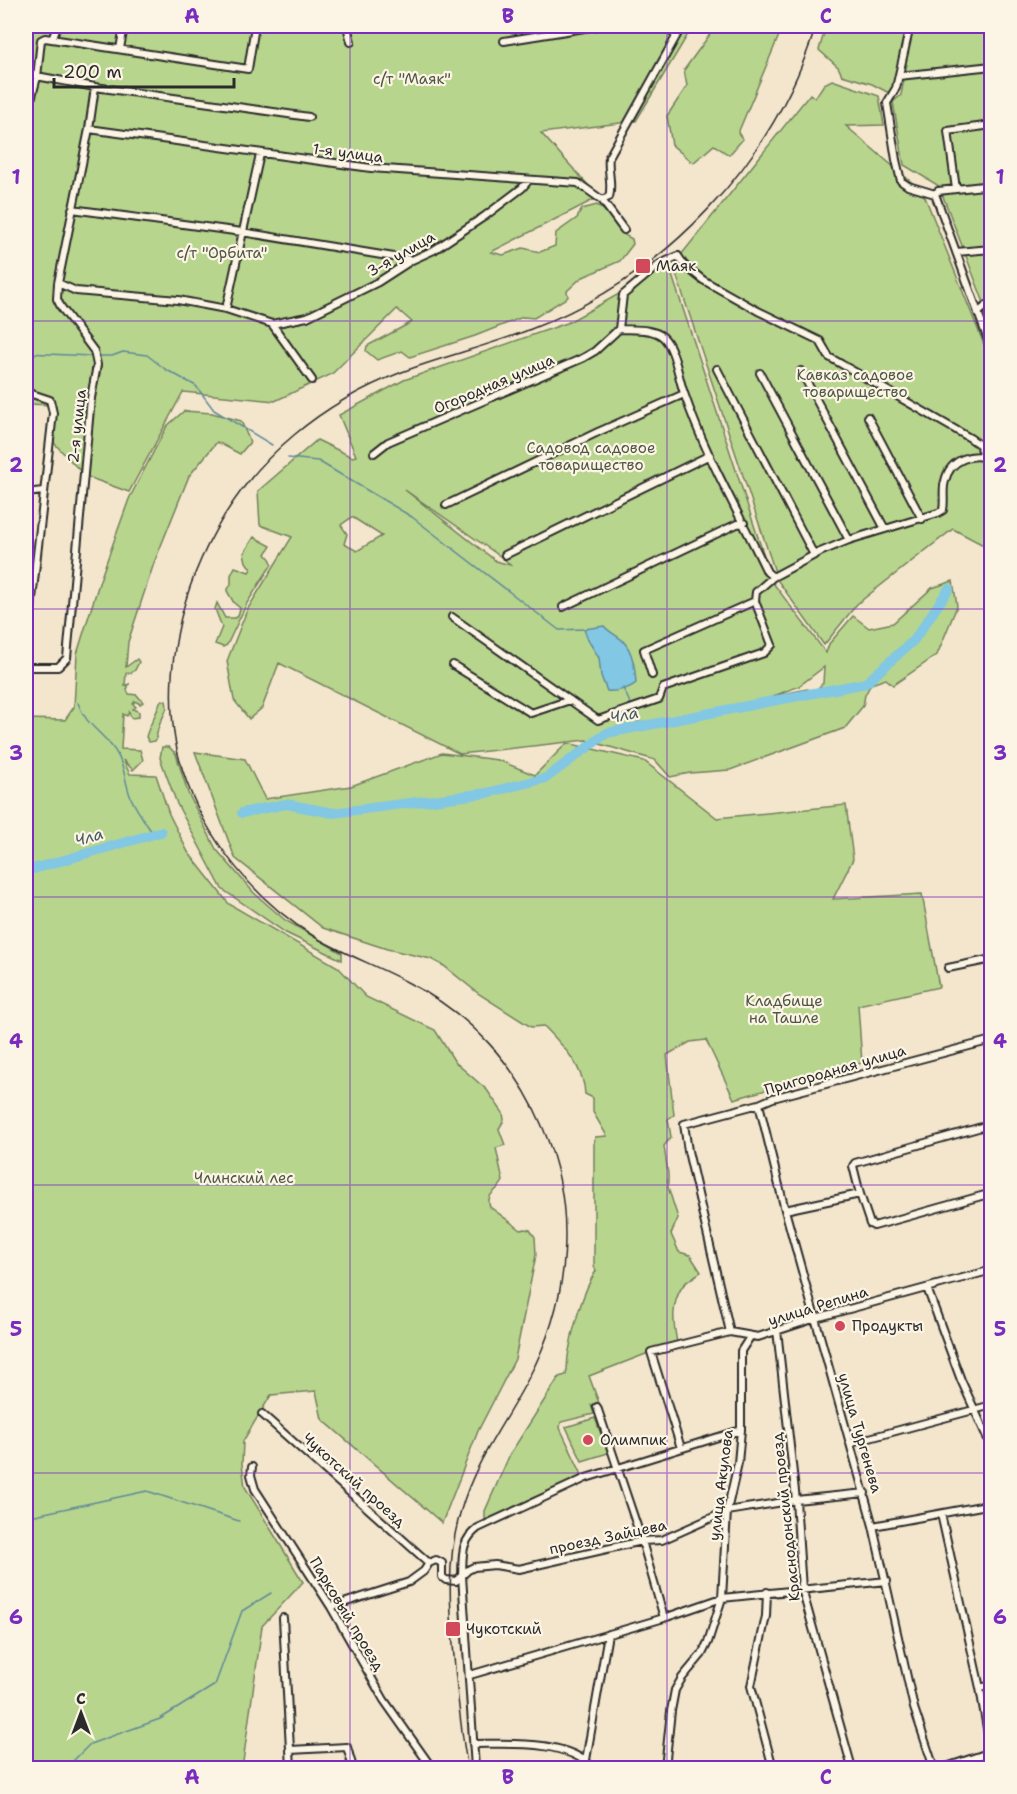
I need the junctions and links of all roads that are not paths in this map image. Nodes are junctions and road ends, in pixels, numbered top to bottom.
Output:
1 (57, 26) edge
2 (124, 26) edge
3 (255, 26) edge
4 (346, 26) edge
5 (597, 26) edge
6 (665, 26) edge
7 (682, 26) edge
8 (909, 26) edge
9 (675, 35) junction
10 (53, 37) junction
11 (504, 41) dead end
12 (351, 42) dead end
13 (120, 49) junction
14 (992, 66) edge
15 (26, 74) edge
16 (898, 76) junction
17 (37, 77) junction
18 (95, 87) junction
19 (309, 117) dead end
20 (26, 119) edge
21 (992, 125) edge
22 (88, 129) junction
23 (260, 154) junction
24 (528, 181) junction
25 (992, 185) edge
26 (956, 189) junction
27 (935, 194) junction
28 (602, 200) junction
29 (72, 209) junction
30 (624, 230) dead end
31 (242, 232) junction
32 (992, 249) edge
33 (956, 252) junction
34 (412, 260) junction
35 (58, 283) junction
36 (992, 305) edge
37 (226, 309) junction
38 (978, 312) junction
39 (272, 324) junction
40 (618, 328) junction
41 (992, 351) edge
42 (717, 369) dead end
43 (801, 371) dead end
44 (760, 373) dead end
45 (312, 380) dead end
46 (26, 392) edge
47 (684, 394) junction
48 (868, 417) dead end
49 (374, 453) dead end
50 (710, 455) junction
51 (984, 456) junction
52 (992, 459) edge
53 (43, 491) junction
54 (26, 493) edge
55 (446, 505) dead end
56 (922, 519) junction
57 (744, 523) junction
58 (885, 529) junction
59 (849, 540) junction
60 (505, 555) dead end
61 (814, 555) junction
62 (773, 578) junction
63 (755, 601) junction
64 (563, 607) dead end
65 (452, 617) dead end
66 (26, 633) edge
67 (453, 665) dead end
68 (26, 667) edge
69 (652, 675) dead end
70 (570, 700) junction
71 (992, 959) edge
72 (948, 968) dead end
73 (992, 1040) edge
74 (759, 1104) junction
75 (992, 1124) edge
76 (992, 1193) edge
77 (860, 1194) junction
78 (785, 1210) junction
79 (992, 1270) edge
80 (927, 1288) junction
81 (816, 1318) junction
82 (777, 1330) junction
83 (730, 1332) junction
84 (750, 1337) junction
85 (992, 1405) edge
86 (597, 1407) dead end
87 (976, 1410) junction
88 (262, 1414) dead end
89 (741, 1430) junction
90 (851, 1443) junction
91 (681, 1448) junction
92 (992, 1448) edge
93 (252, 1467) dead end
94 (618, 1467) junction
95 (865, 1493) junction
96 (796, 1500) junction
97 (992, 1504) edge
98 (727, 1511) junction
99 (941, 1514) junction
100 (873, 1527) junction
101 (642, 1541) junction
102 (429, 1563) junction
103 (462, 1576) junction
104 (887, 1581) junction
105 (802, 1589) junction
106 (767, 1592) junction
107 (722, 1598) junction
108 (331, 1607) junction
109 (283, 1618) dead end
110 (664, 1618) junction
111 (608, 1634) junction
112 (470, 1675) junction
113 (992, 1685) edge
114 (980, 1688) junction
115 (473, 1744) junction
116 (290, 1750) junction
117 (586, 1760) junction
118 (291, 1768) edge
119 (353, 1768) edge
120 (432, 1768) edge
121 (475, 1768) edge
122 (593, 1768) edge
123 (664, 1768) edge
124 (773, 1768) edge
125 (852, 1768) edge
126 (934, 1768) edge
127 (943, 1768) edge

1 - 10 street
2 - 13 street
3 - 13 street
4 - 12 street
5 - 11 street
6 - 9 street
7 - 9 street
8 - 16 street
9 - 28 street
10 - 13 street
10 - 17 street
14 - 16 street
15 - 17 street
16 - 27 street
17 - 18 street
17 - 20 street
18 - 19 street
18 - 22 street, 2-я улица
21 - 26 street
22 - 23 street, 1-я улица
22 - 29 street, 2-я улица
23 - 24 street, 1-я улица
23 - 31 street
24 - 28 street, 1-я улица
24 - 34 street, 3-я улица
25 - 26 street
26 - 27 street
27 - 33 street
28 - 30 street, 1-я улица
29 - 31 street
29 - 35 street, 2-я улица
31 - 34 street
31 - 37 street
32 - 33 street
33 - 38 street
34 - 39 street, 3-я улица
35 - 37 street, 3-я улица
35 - 68 street, 2-я улица
36 - 38 street
37 - 39 street, 3-я улица
38 - 41 street
39 - 45 street
40 - 47 street
40 - 49 street, Огородная улица
40 - 51 street
42 - 61 street
43 - 58 street
44 - 59 street
46 - 53 street
47 - 50 street
47 - 55 street
48 - 56 street
50 - 57 street
50 - 60 street
51 - 52 street
51 - 56 street
53 - 54 street
53 - 66 street
56 - 58 street
57 - 62 street
57 - 64 street
58 - 59 street
59 - 61 street
61 - 62 street
62 - 63 street
63 - 69 street
63 - 70 street
65 - 70 street
67 - 70 street
71 - 72 street
73 - 74 street, Пригородная улица
74 - 78 street, улица Тургенева
74 - 83 street, Пригородная улица
75 - 77 street
76 - 77 street
77 - 78 street
78 - 81 street, улица Тургенева
79 - 80 street, улица Репина
80 - 81 street, улица Репина
80 - 87 street
81 - 82 street, улица Репина
81 - 90 street, улица Тургенева
82 - 84 street, улица Репина
82 - 96 street, Краснодонский проезд
83 - 84 street, улица Репина
83 - 91 street, улица Репина
84 - 89 street, улица Акулова
85 - 87 street
86 - 94 street
87 - 90 street
87 - 92 street
88 - 102 street, Чукотский проезд
89 - 91 street
89 - 98 street, улица Акулова
90 - 95 street, улица Тургенева
91 - 94 street
93 - 108 street, Парковый проезд
94 - 101 street
94 - 103 street
95 - 96 street, проезд Зайцева
95 - 100 street, улица Тургенева
96 - 98 street, проезд Зайцева
96 - 105 street, Краснодонский проезд
97 - 99 street
98 - 101 street, проезд Зайцева
98 - 107 street, улица Акулова
99 - 100 street
99 - 114 street
100 - 104 street, улица Тургенева
101 - 103 street, проезд Зайцева
101 - 110 street
102 - 103 street, Чукотский проезд
102 - 108 street
103 - 112 street
104 - 105 street
104 - 126 street, улица Тургенева
105 - 106 street
105 - 125 street, Краснодонский проезд
106 - 107 street
106 - 124 street
107 - 110 street
107 - 123 street, улица Акулова
108 - 120 street, Парковый проезд
109 - 116 street
110 - 111 street
111 - 112 street
111 - 117 street
112 - 115 street
113 - 114 street
114 - 127 street
115 - 117 street
115 - 121 street
116 - 118 street
116 - 119 street
117 - 122 street

